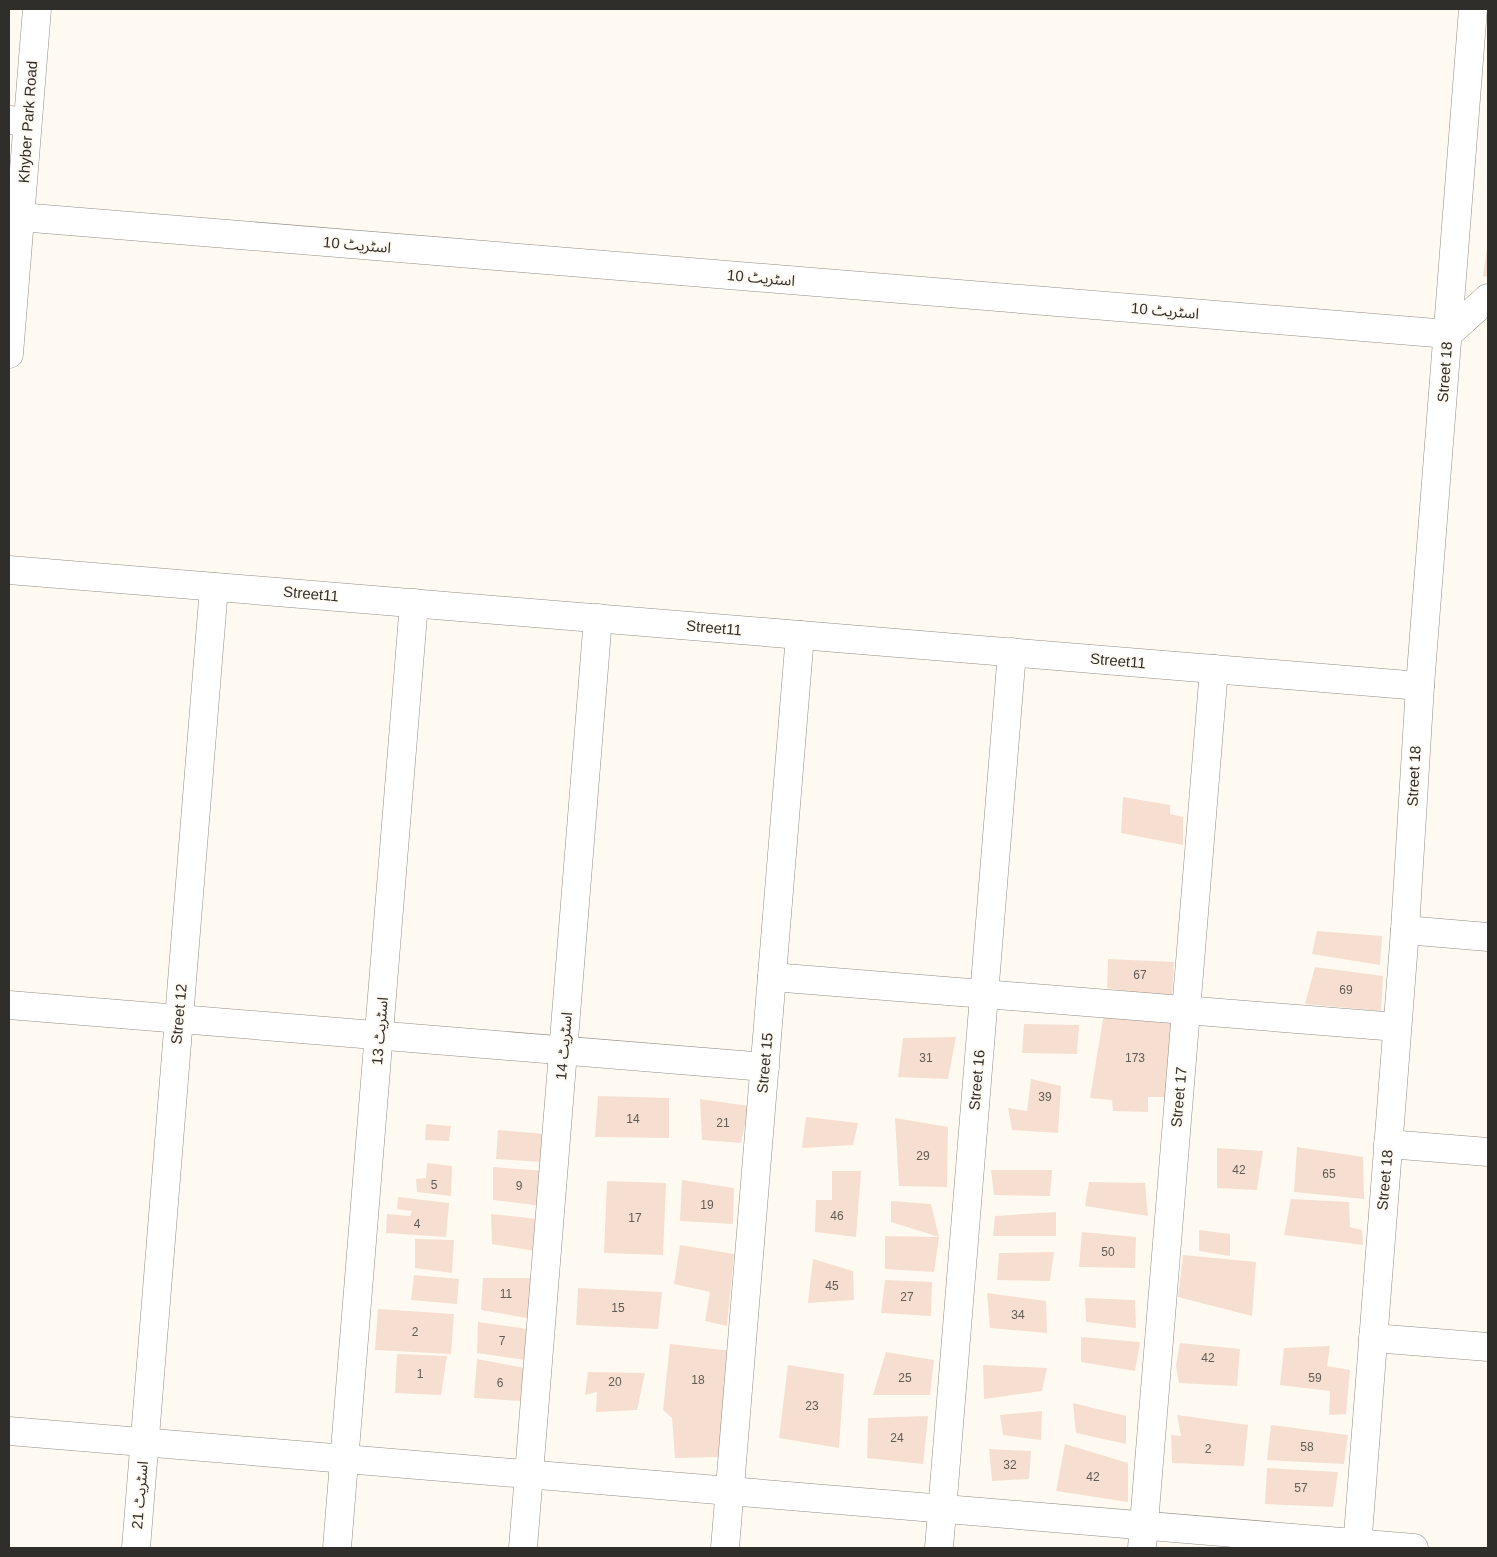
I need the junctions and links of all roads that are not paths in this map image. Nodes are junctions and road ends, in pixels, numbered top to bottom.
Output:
1 (37, 9) edge
2 (1473, 9) edge
3 (1480, 41) edge
4 (18, 121) edge
5 (20, 217) junction
6 (1488, 298) edge
7 (1448, 334) junction
8 (9, 354) edge
9 (9, 570) edge
10 (214, 587) junction
11 (414, 603) junction
12 (598, 618) junction
13 (800, 635) junction
14 (1012, 652) junction
15 (1214, 669) junction
16 (1420, 686) junction
17 (1405, 930) junction
18 (1488, 937) edge
19 (772, 977) junction
20 (984, 994) junction
21 (9, 1005) edge
22 (1186, 1011) junction
23 (179, 1019) junction
24 (1398, 1027) junction
25 (379, 1035) junction
26 (564, 1051) junction
27 (765, 1067) junction
28 (1388, 1144) junction
29 (1488, 1152) edge
30 (1373, 1338) junction
31 (1488, 1347) edge
32 (9, 1431) edge
33 (144, 1442) junction
34 (345, 1459) junction
35 (529, 1474) junction
36 (730, 1491) junction
37 (942, 1509) junction
38 (1143, 1537) edge
39 (1358, 1546) edge
40 (136, 1548) edge
41 (337, 1548) edge
42 (523, 1548) edge
43 (725, 1548) edge
44 (938, 1548) edge
45 (1414, 1548) edge

1 - 4 street, Khyber Park Road
2 - 3 street, Street 18
3 - 7 street, Street 18
4 - 5 street, Khyber Park Road
5 - 7 street, اسٹریٹ 10
5 - 8 street, Khyber Park Road
6 - 7 street
7 - 16 street, Street 18
9 - 10 street, Street11
10 - 11 street, Street11
10 - 23 street, Street 12
11 - 12 street, Street11
11 - 25 street, اسٹریٹ 13
12 - 13 street, Street11
12 - 26 street, اسٹریٹ 14
13 - 14 street, Street11
13 - 19 street, Street 15
14 - 15 street, Street11
14 - 20 street, Street 16
15 - 16 street, Street11
15 - 22 street, Street 17
16 - 17 street, Street 18
17 - 18 street
17 - 24 street, Street 18
19 - 20 street
19 - 27 street, Street 15
20 - 22 street
20 - 37 street, Street 16
21 - 23 street
22 - 24 street
22 - 38 street, Street 17
23 - 25 street
23 - 33 street, Street 12
24 - 28 street, Street 18
25 - 26 street
25 - 34 street, اسٹریٹ 13
26 - 27 street
26 - 35 street, اسٹریٹ 14
27 - 36 street, Street 15
28 - 29 street
28 - 30 street, Street 18
30 - 31 street
30 - 39 street, Street 18
32 - 33 street
33 - 34 street
33 - 40 street, اسٹریٹ 21
34 - 35 street
34 - 41 street, اسٹریٹ 13
35 - 36 street
35 - 42 street, اسٹریٹ 14
36 - 37 street
36 - 43 street, Street 15
37 - 38 street
37 - 44 street, Street 16
38 - 39 street
39 - 45 street

